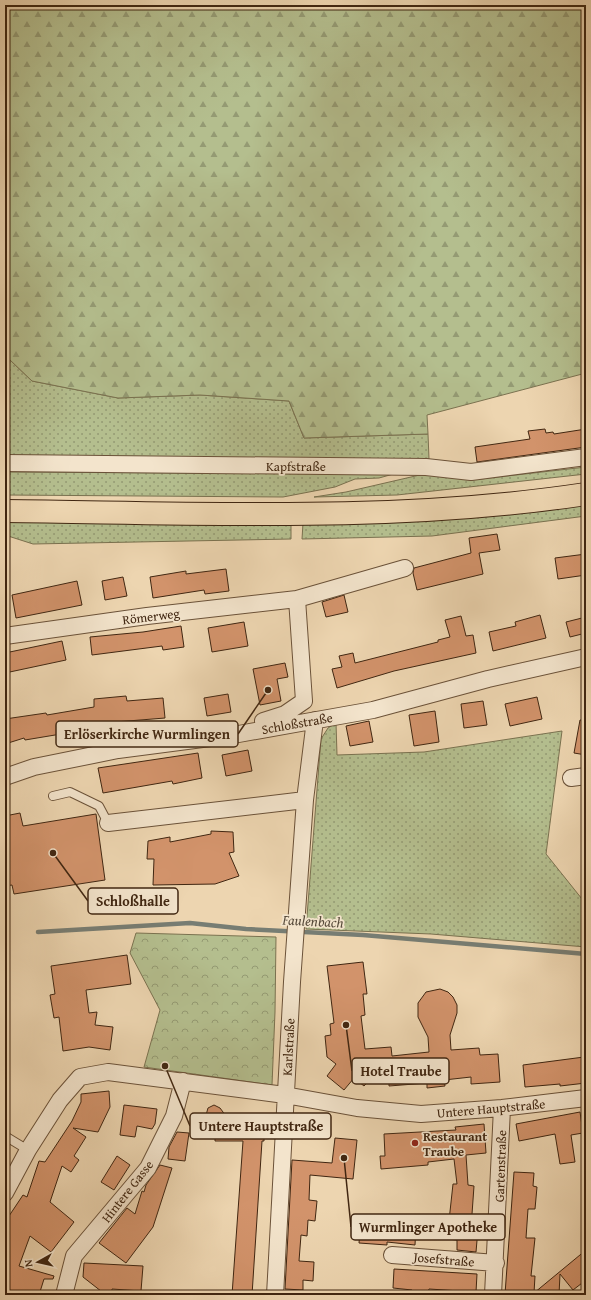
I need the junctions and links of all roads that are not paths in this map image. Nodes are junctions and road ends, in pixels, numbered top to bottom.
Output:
1 (586, 457) edge
2 (5, 463) edge
3 (586, 494) edge
4 (5, 511) edge
5 (405, 568) dead end
6 (297, 599) junction
7 (5, 636) edge
8 (586, 657) edge
9 (314, 720) junction
10 (232, 735) junction
11 (5, 777) edge
12 (53, 796) dead end
13 (305, 800) junction
14 (108, 823) joint
15 (183, 1081) junction
16 (285, 1096) junction
17 (586, 1098) edge
18 (502, 1108) junction
19 (5, 1136) edge
20 (28, 1150) junction
21 (5, 1193) edge
22 (392, 1255) dead end
23 (496, 1263) junction
24 (64, 1295) edge
25 (275, 1295) edge
26 (494, 1295) edge

1 - 2 street, Kapfstraße
3 - 4 main road
5 - 6 street, Römerweg
6 - 7 street, Römerweg
6 - 10 street
8 - 9 street, Schloßstraße
9 - 10 street, Schloßstraße
9 - 13 street, Karlstraße
10 - 11 street, Schloßstraße
12 - 14 lane
13 - 14 street
13 - 16 street, Karlstraße
15 - 16 street, Untere Hauptstraße
15 - 20 street, Untere Hauptstraße
15 - 24 street, Hintere Gasse
16 - 18 street, Untere Hauptstraße
16 - 25 street, Karlstraße
17 - 18 street, Untere Hauptstraße
18 - 23 street, Gartenstraße
19 - 20 lane
20 - 21 street, Untere Hauptstraße
22 - 23 street, Josefstraße
23 - 26 street, Gartenstraße

